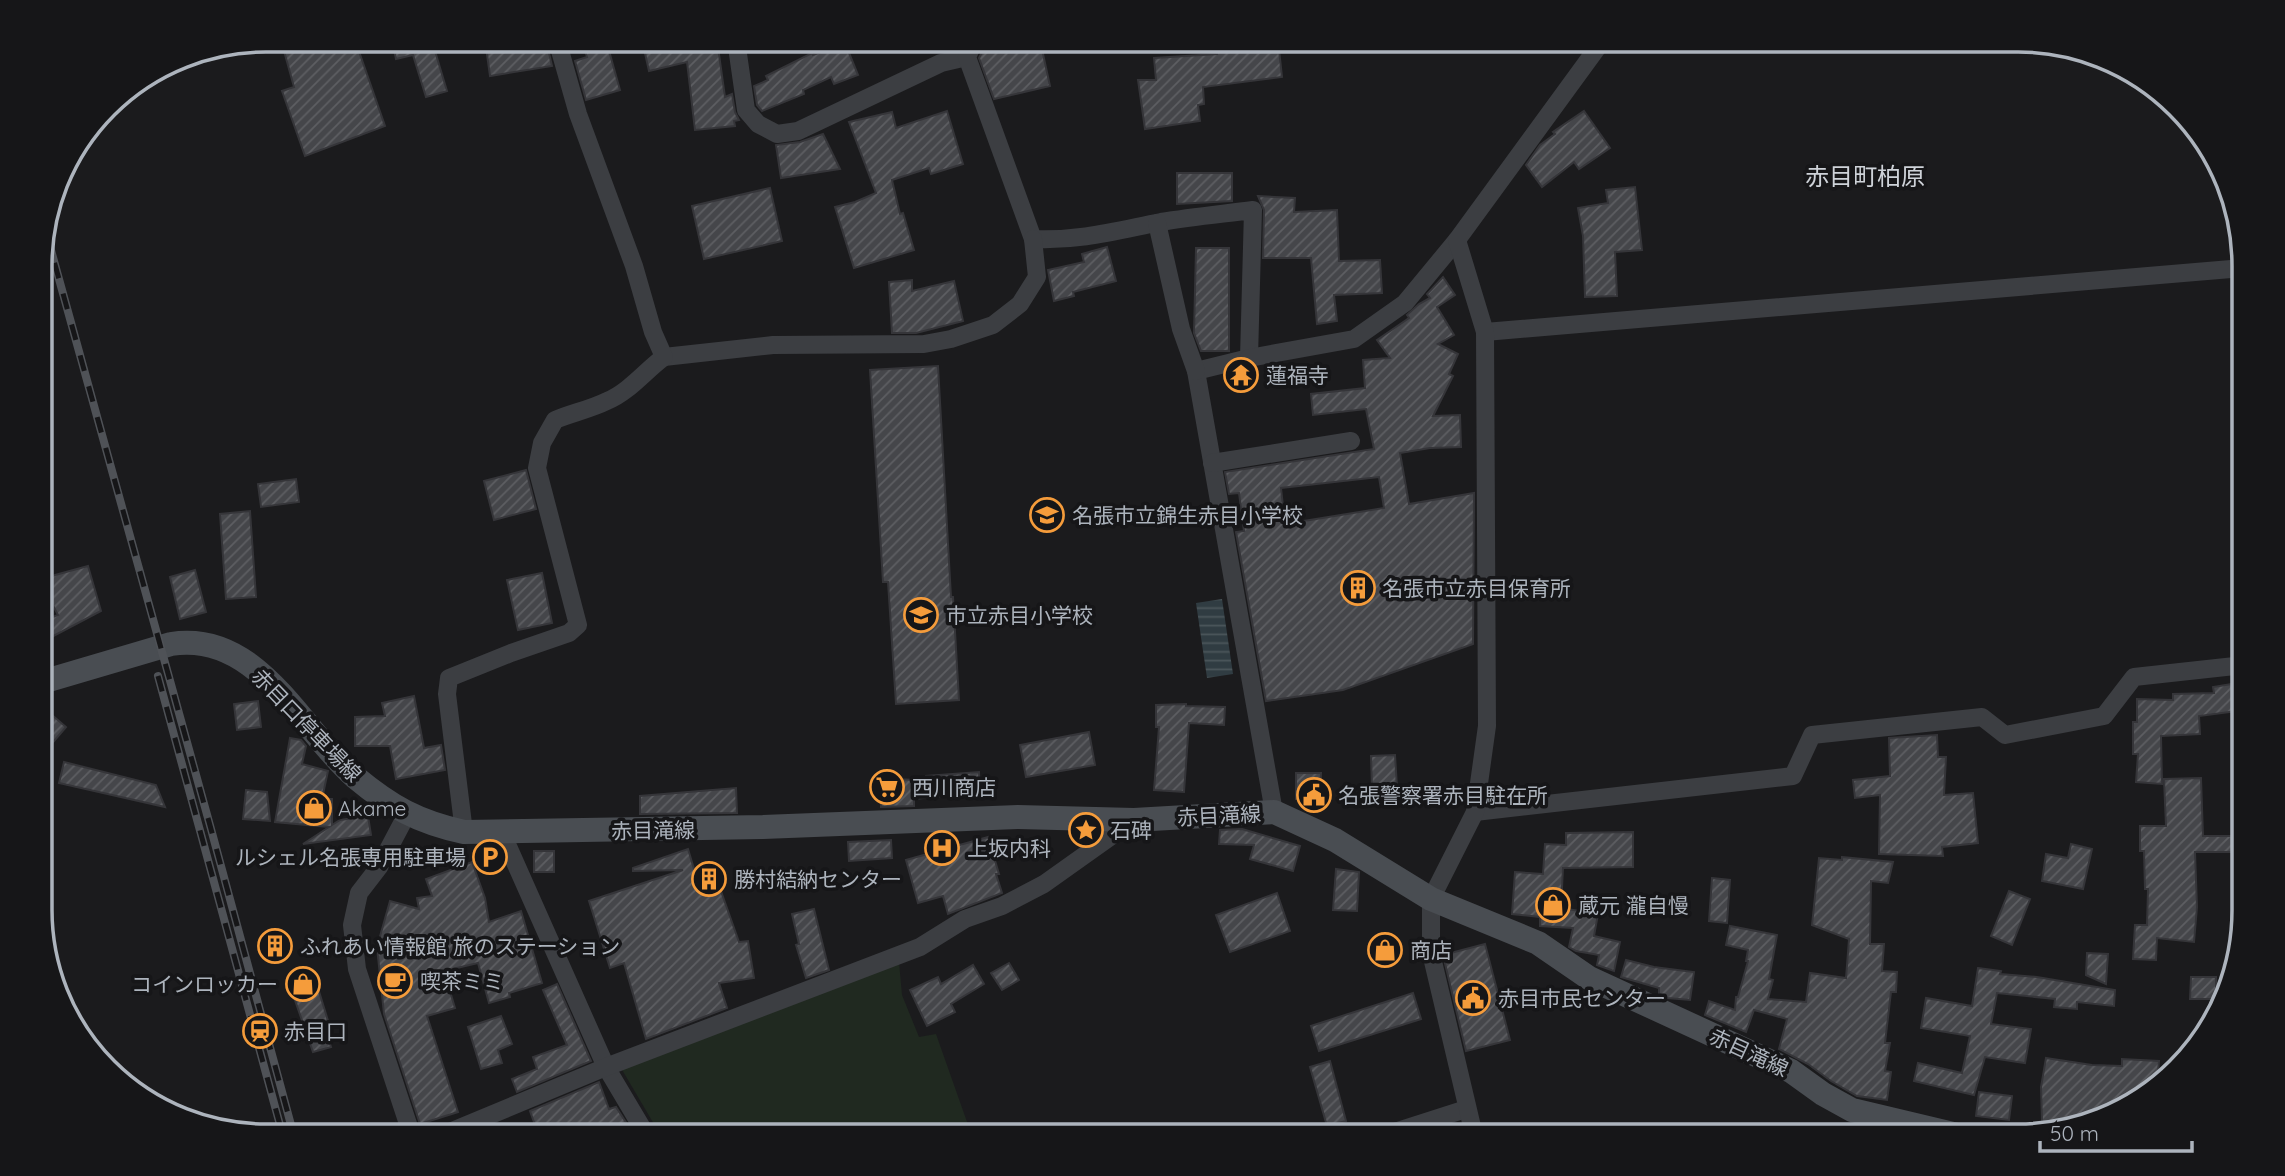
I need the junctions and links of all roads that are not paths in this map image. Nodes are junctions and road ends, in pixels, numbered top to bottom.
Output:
1 (1594, 52) edge
2 (560, 53) edge
3 (738, 53) edge
4 (962, 53) edge
5 (972, 53) edge
6 (1157, 223) junction
7 (1033, 239) junction
8 (1457, 240) junction
9 (2232, 269) edge
10 (1485, 332) junction
11 (664, 357) junction
12 (1249, 358) junction
13 (1196, 371) junction
14 (1351, 441) dead end
15 (1212, 463) junction
16 (2232, 666) edge
17 (52, 679) edge
18 (1274, 812) junction
19 (1475, 812) junction
20 (407, 814) junction
21 (1134, 820) junction
22 (464, 832) junction
23 (502, 833) junction
24 (1431, 899) junction
25 (606, 1066) junction
26 (1466, 1109) junction
27 (1421, 1123) edge
28 (1470, 1123) edge
29 (1907, 1123) edge
30 (408, 1124) edge
31 (469, 1124) edge
32 (640, 1124) edge

1 - 8 street
2 - 11 street
3 - 4 street
5 - 7 street
6 - 7 street
6 - 12 street
6 - 13 street
7 - 11 street
8 - 10 street
8 - 12 street
9 - 10 street
10 - 19 street
11 - 22 street
12 - 13 street
13 - 15 street
14 - 15 street
15 - 18 street
16 - 19 street
17 - 20 main road, 赤目口停車場線
18 - 21 main road, 赤目滝線
18 - 24 main road, 赤目滝線
19 - 24 street
20 - 22 main road, 赤目滝線
20 - 30 street
21 - 23 main road, 赤目滝線
21 - 25 street
22 - 23 main road, 赤目滝線
23 - 25 street
24 - 26 street
24 - 29 main road, 赤目滝線
25 - 31 street
25 - 32 street
26 - 27 street
26 - 28 street

